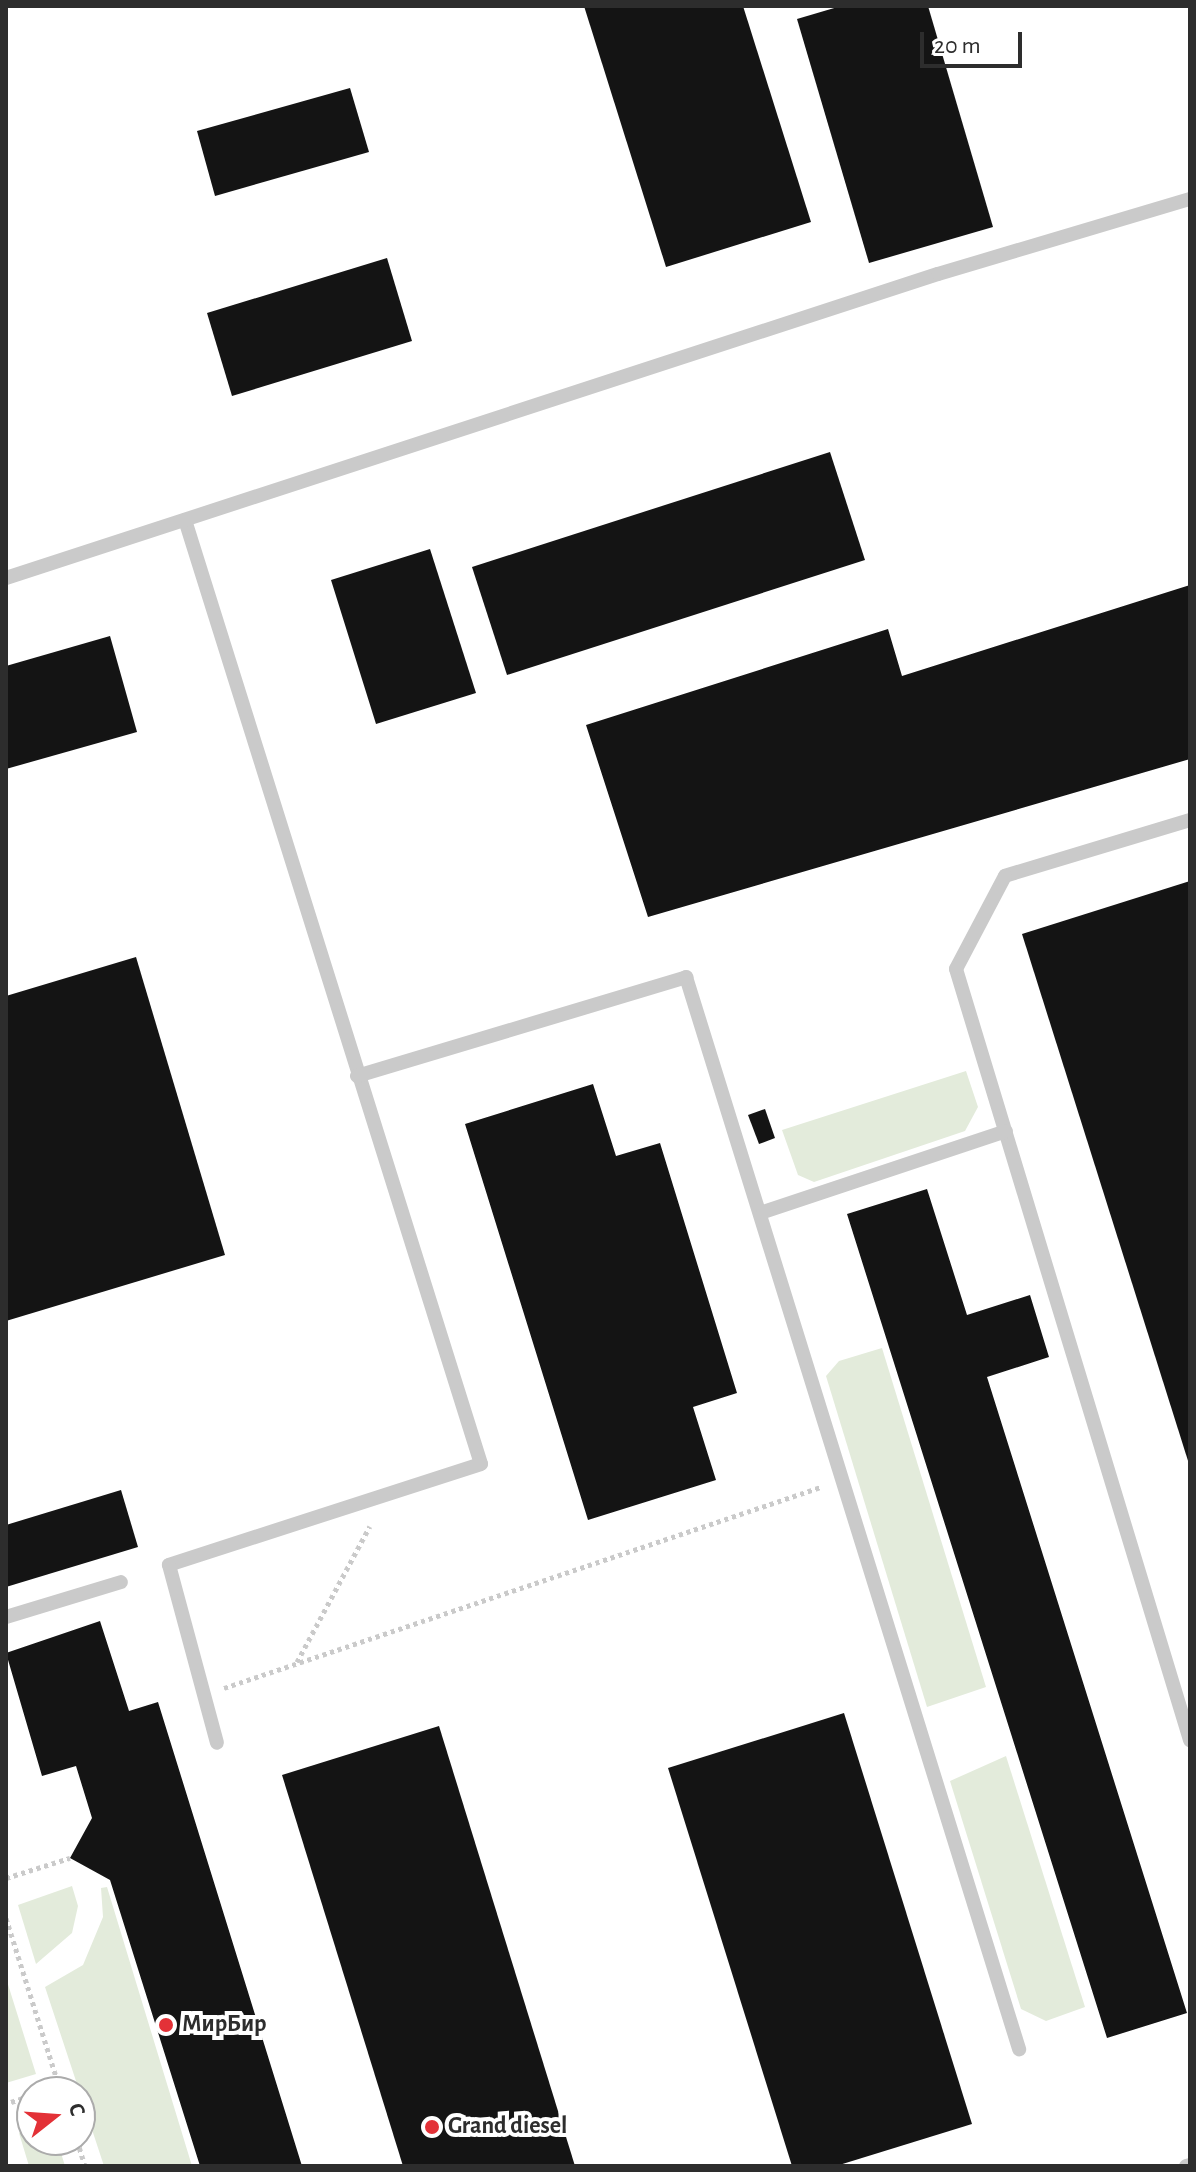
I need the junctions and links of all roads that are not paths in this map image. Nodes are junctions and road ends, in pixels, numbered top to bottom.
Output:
1 (1190, 199) edge
2 (185, 520) junction
3 (6, 578) edge
4 (1190, 820) edge
5 (357, 1076) junction
6 (1006, 1131) junction
7 (763, 1212) junction
8 (121, 1582) dead end
9 (6, 1617) edge
10 (1190, 1740) edge
11 (217, 1743) dead end
12 (1019, 2049) dead end

1 - 2 lane
2 - 3 lane
2 - 5 lane
4 - 6 lane
5 - 7 lane
5 - 11 lane
6 - 7 lane
6 - 10 lane
7 - 12 lane
8 - 9 lane

